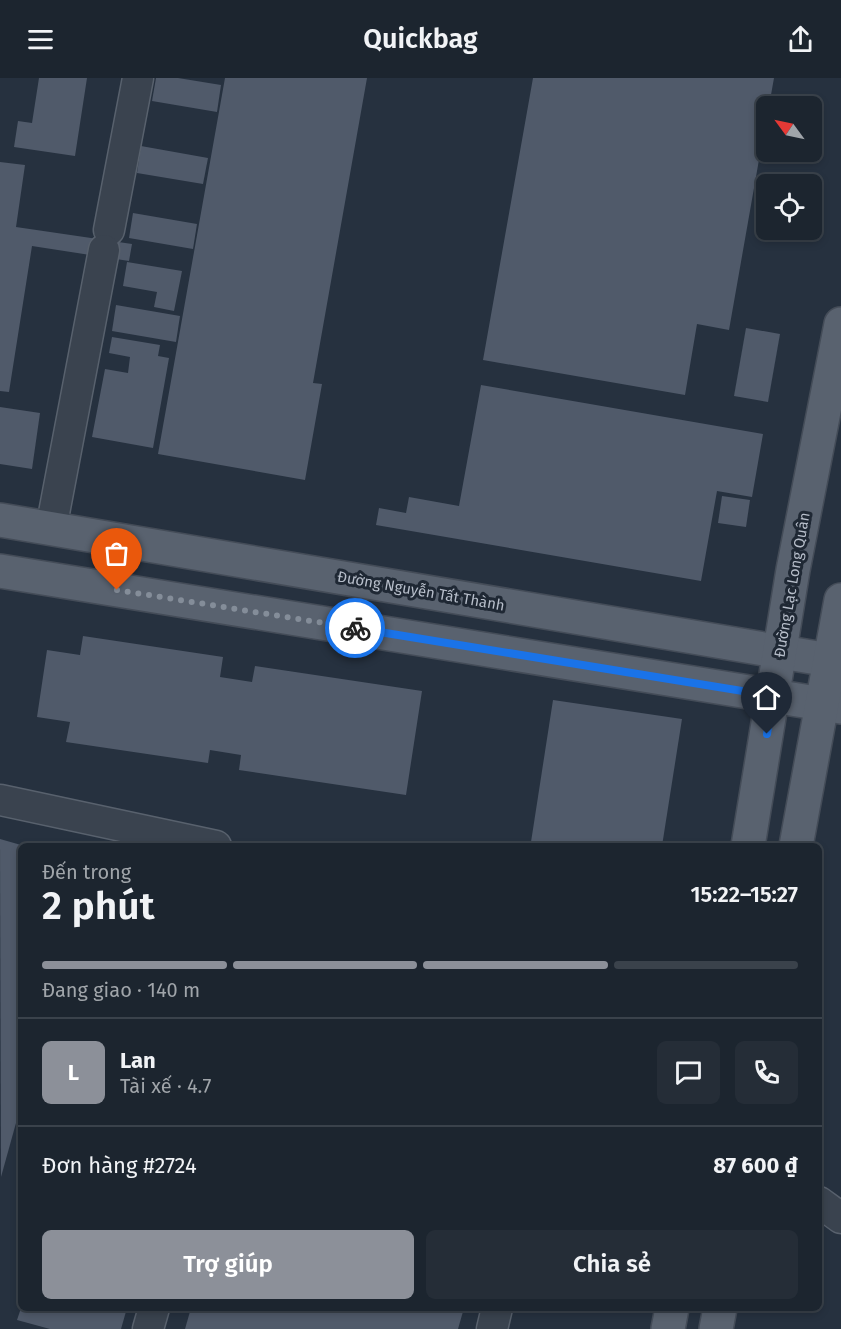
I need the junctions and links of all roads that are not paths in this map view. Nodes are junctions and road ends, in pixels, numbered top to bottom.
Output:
1 (138, 78) edge
2 (841, 324) edge
3 (0, 520) edge
4 (51, 529) junction
5 (0, 570) edge
6 (841, 600) edge
7 (780, 652) junction
8 (835, 661) edge
9 (773, 696) junction
10 (831, 706) edge
11 (0, 800) edge
12 (202, 843) edge
13 (748, 843) edge
14 (797, 843) edge
15 (822, 1204) edge
16 (841, 1218) edge
17 (153, 1311) edge
18 (496, 1311) edge
19 (671, 1311) edge
20 (719, 1311) edge
21 (148, 1329) edge
22 (492, 1329) edge
23 (668, 1329) edge
24 (716, 1329) edge

1 - 4 street
2 - 7 main road, Đường Lạc Long Quân
3 - 4 main road, Đường Nguyễn Tất Thành
4 - 7 main road, Đường Nguyễn Tất Thành
5 - 9 main road
6 - 8 main road
7 - 8 main road, Đường Nguyễn Tất Thành
7 - 9 main road, Đường Lạc Long Quân
8 - 10 main road
9 - 10 main road
9 - 13 main road, Đường Lạc Long Quân
10 - 14 main road
11 - 12 street
15 - 16 street
17 - 21 street
18 - 22 street
19 - 23 main road
20 - 24 main road

